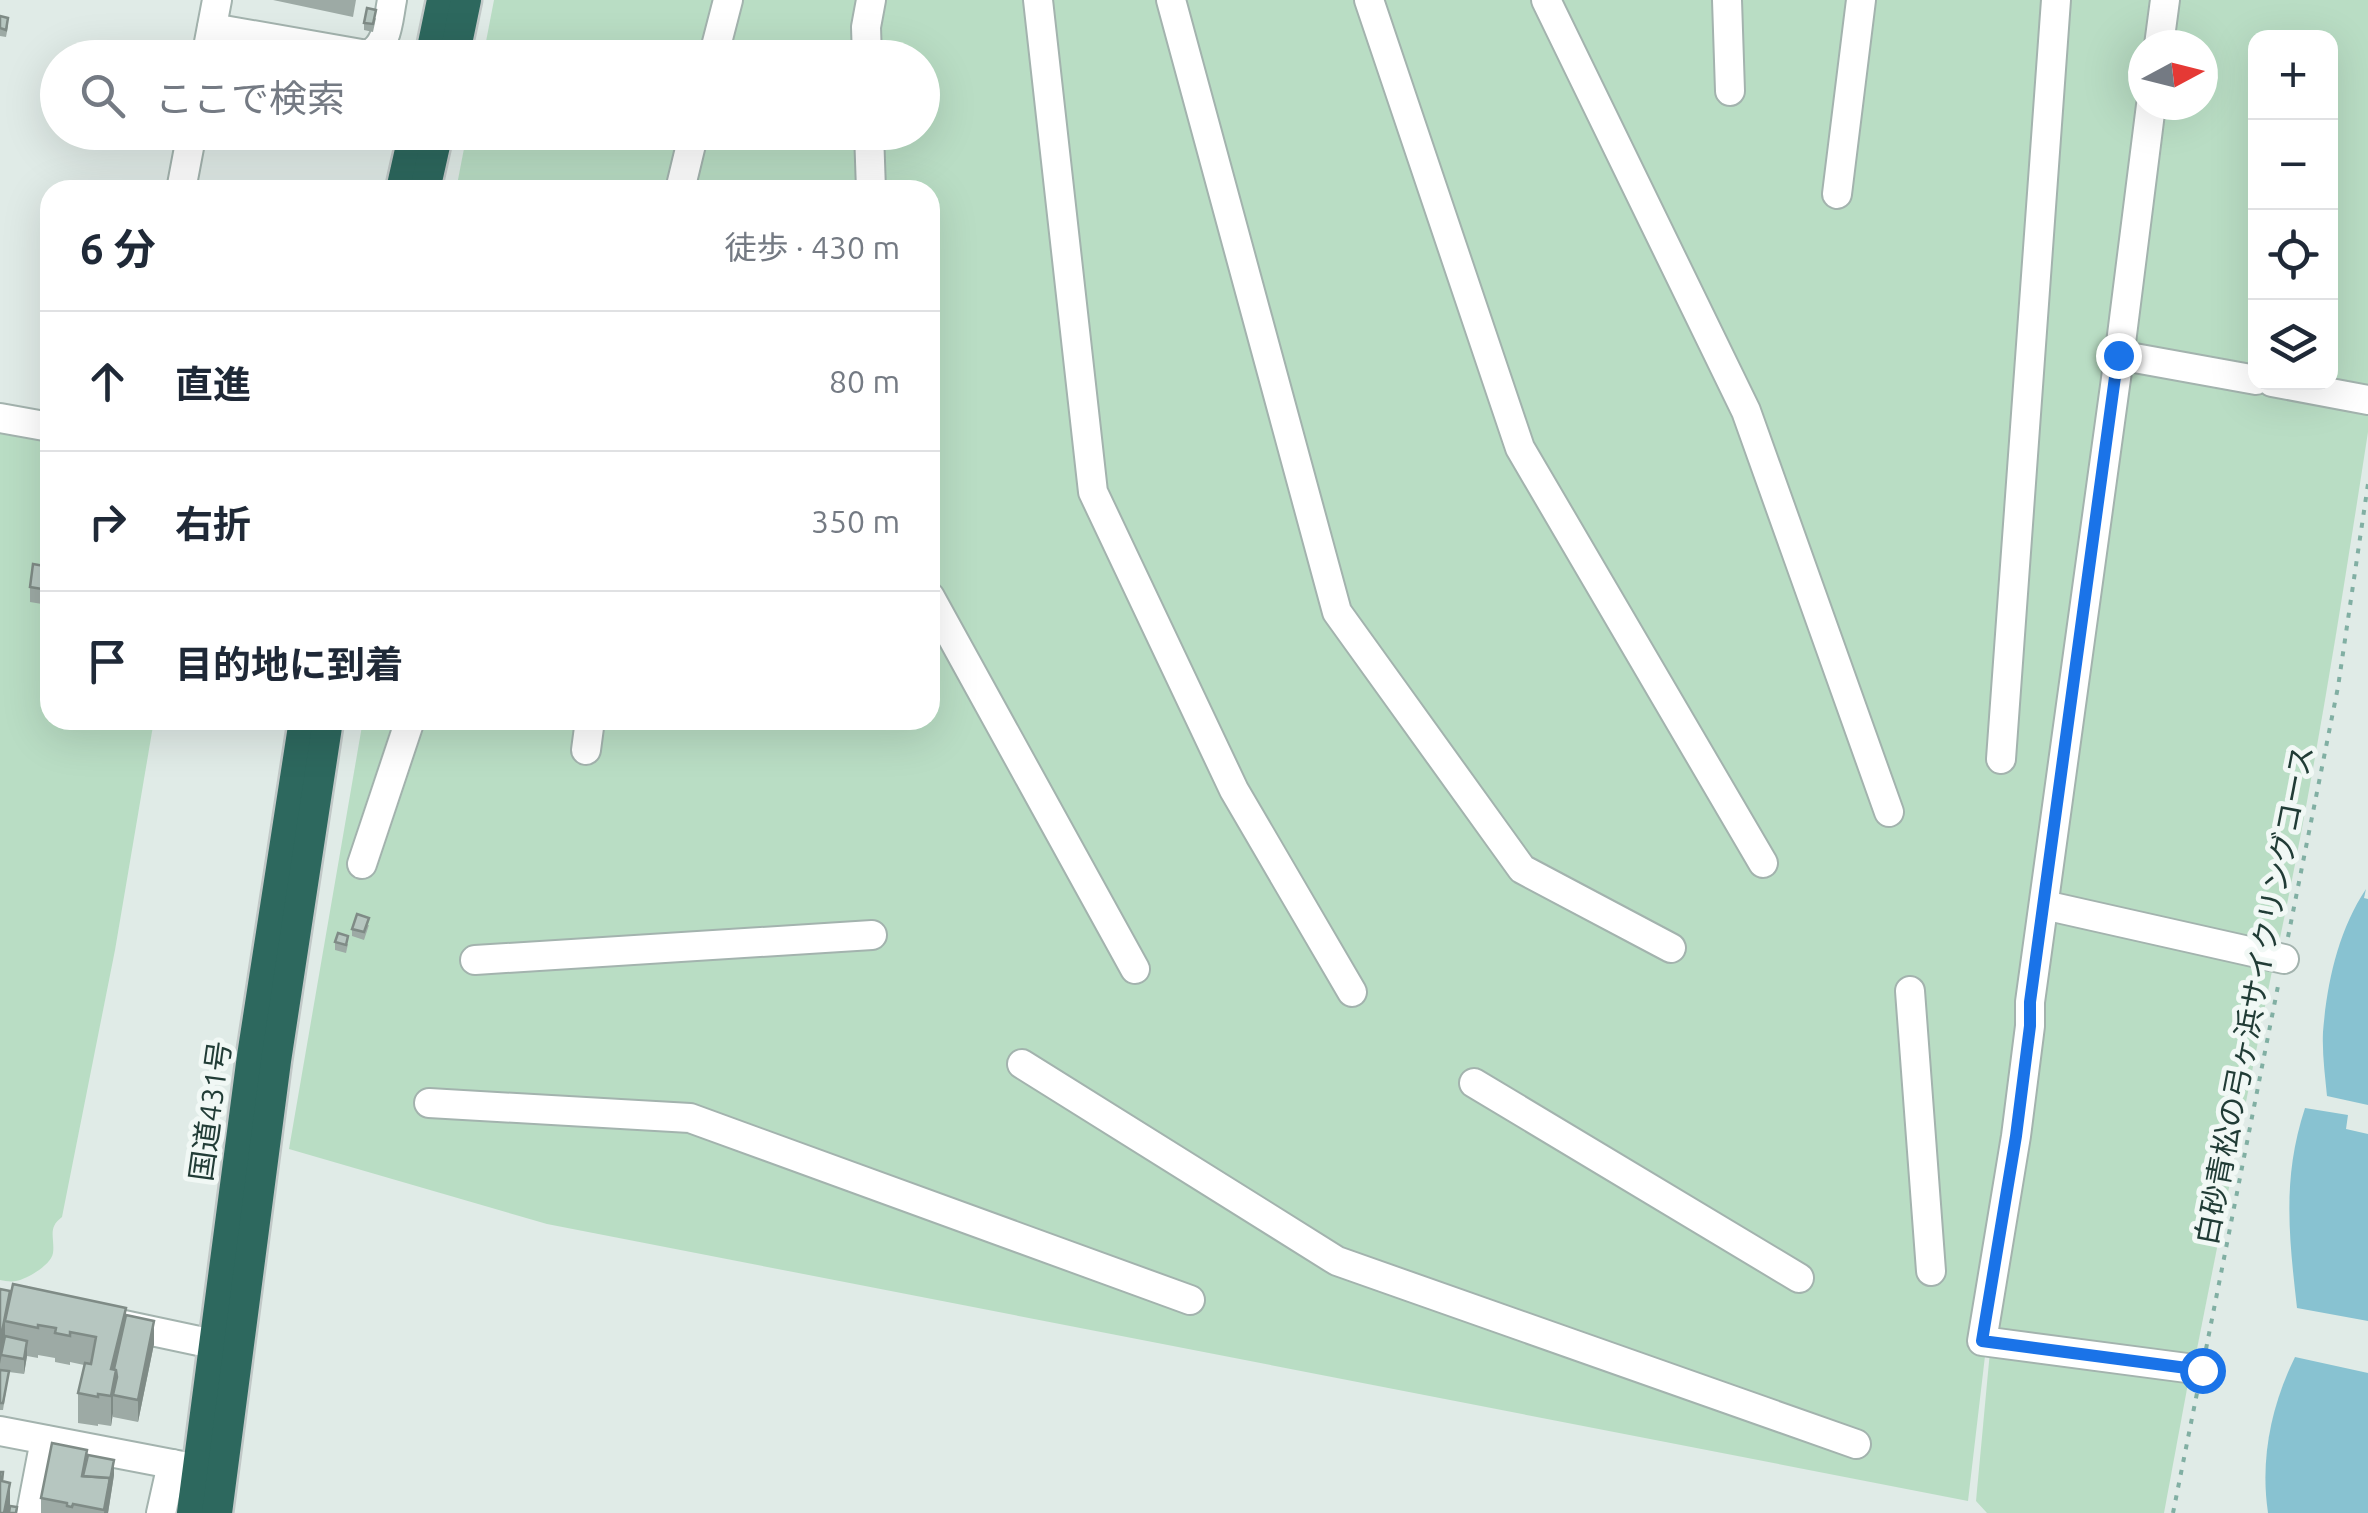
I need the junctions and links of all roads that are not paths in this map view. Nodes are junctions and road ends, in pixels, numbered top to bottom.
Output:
1 (218, 0) edge
2 (392, 0) edge
3 (442, 0) edge
4 (466, 0) edge
5 (728, 0) edge
6 (871, 0) edge
7 (1038, 0) edge
8 (1172, 0) edge
9 (1369, 0) edge
10 (1546, 0) edge
11 (1727, 0) edge
12 (1861, 0) edge
13 (2056, 0) edge
14 (2166, 0) edge
15 (212, 28) junction
16 (2161, 30) edge
17 (210, 40) edge
18 (281, 40) edge
19 (382, 40) edge
20 (434, 40) edge
21 (458, 40) edge
22 (718, 40) edge
23 (866, 40) edge
24 (1730, 91) dead end
25 (2149, 120) edge
26 (189, 150) edge
27 (410, 150) edge
28 (434, 150) edge
29 (690, 150) edge
30 (870, 150) edge
31 (183, 180) edge
32 (403, 180) edge
33 (428, 180) edge
34 (682, 180) edge
35 (871, 180) edge
36 (1837, 194) dead end
37 (2118, 355) junction
38 (2248, 379) edge
39 (2315, 390) edge
40 (2368, 400) edge
41 (0, 418) edge
42 (40, 425) edge
43 (940, 614) edge
44 (302, 730) edge
45 (326, 730) edge
46 (407, 730) edge
47 (589, 730) edge
48 (586, 750) dead end
49 (2001, 759) dead end
50 (1889, 812) dead end
51 (1763, 863) dead end
52 (362, 864) dead end
53 (2044, 905) junction
54 (872, 936) dead end
55 (1671, 948) dead end
56 (475, 960) dead end
57 (2284, 960) road end
58 (1135, 968) dead end
59 (1352, 992) dead end
60 (1910, 992) dead end
61 (1022, 1064) dead end
62 (1474, 1084) dead end
63 (429, 1103) dead end
64 (1931, 1270) dead end
65 (1799, 1278) dead end
66 (1190, 1300) dead end
67 (90, 1318) edge
68 (213, 1344) junction
69 (2202, 1370) road end
70 (0, 1431) edge
71 (46, 1440) junction
72 (1856, 1444) dead end
73 (185, 1466) junction
74 (31, 1513) edge
75 (162, 1513) edge
76 (192, 1513) edge
77 (218, 1513) edge

1 - 15 street
2 - 19 street
3 - 20 highway
4 - 21 highway
5 - 22 street
6 - 23 street
7 - 59 street
8 - 55 street
9 - 51 street
10 - 50 street
11 - 24 street
12 - 36 street
13 - 49 street
14 - 16 street
15 - 17 street
15 - 18 street
25 - 37 street
26 - 31 street
27 - 32 highway
28 - 33 highway
29 - 34 street
30 - 35 street
37 - 38 street
37 - 53 street
39 - 40 street
41 - 42 street
43 - 58 street
44 - 68 highway, 国道431号
45 - 77 highway, 国道431号
46 - 52 street
47 - 48 street
53 - 57 street
53 - 69 street
54 - 56 street
60 - 64 street
61 - 72 street
62 - 65 street
63 - 66 street
67 - 68 street
68 - 73 highway, 国道431号
70 - 71 street
71 - 73 street
71 - 74 street
73 - 75 street
73 - 76 highway, 国道431号

